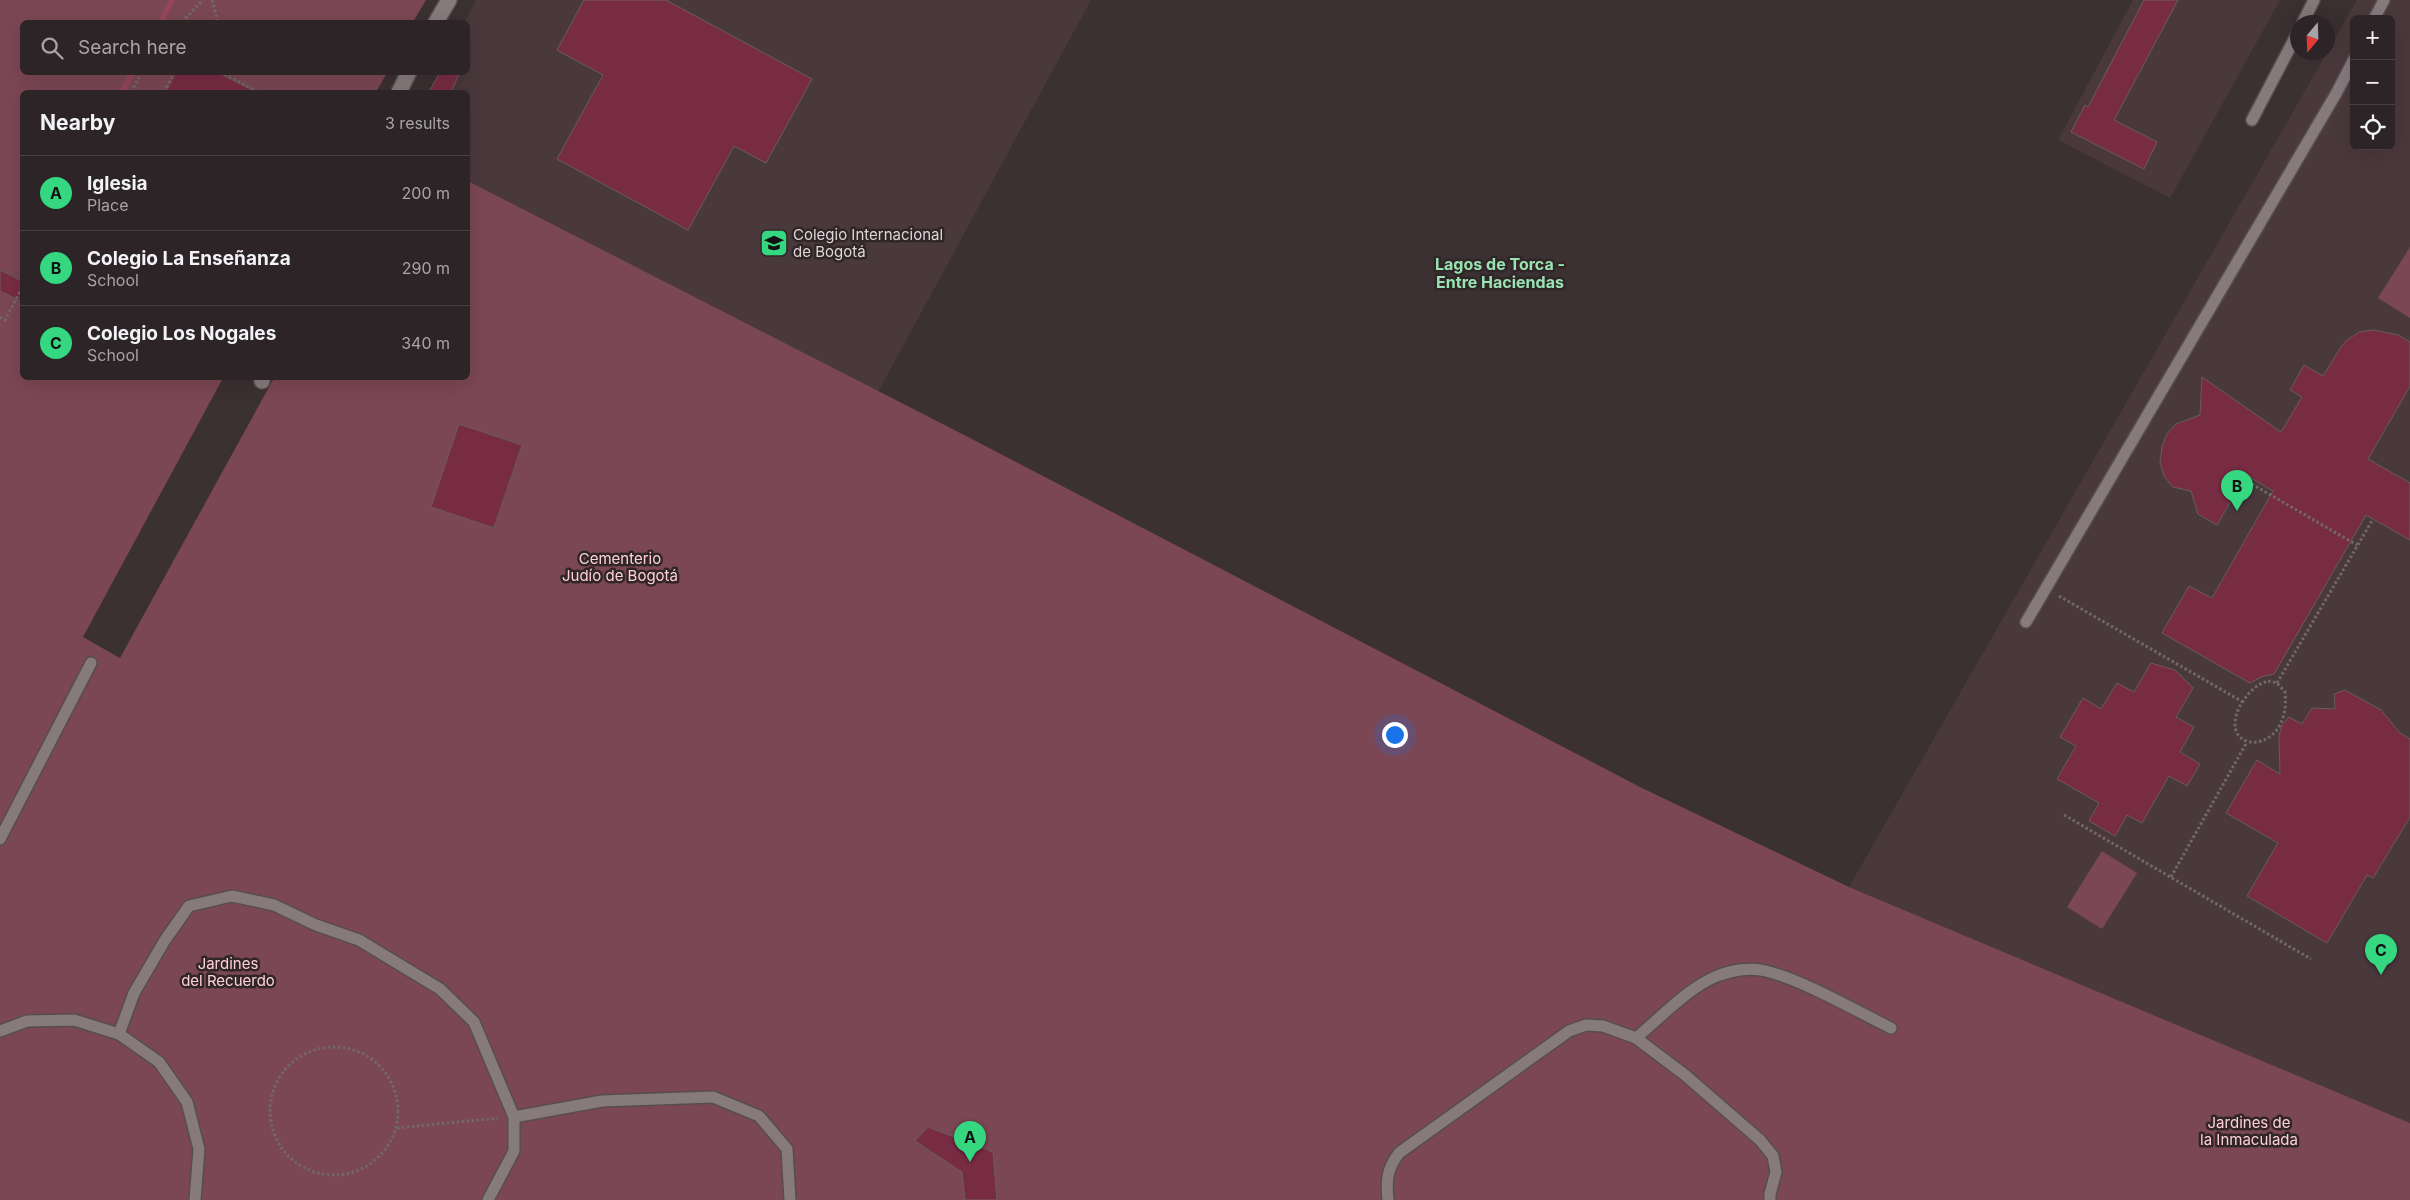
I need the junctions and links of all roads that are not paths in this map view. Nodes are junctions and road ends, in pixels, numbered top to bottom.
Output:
1 (449, 0) edge
2 (2314, 0) edge
3 (2384, 0) edge
4 (2306, 15) edge
5 (2376, 15) edge
6 (437, 20) edge
7 (2290, 47) edge
8 (2353, 60) edge
9 (408, 75) edge
10 (400, 90) edge
11 (2252, 120) dead end
12 (2026, 622) dead end
13 (91, 663) dead end
14 (0, 839) edge
15 (1891, 1028) dead end
16 (0, 1031) edge
17 (119, 1034) junction
18 (1636, 1038) junction
19 (514, 1117) junction
20 (1767, 1198) edge
21 (195, 1200) edge
22 (488, 1200) edge
23 (790, 1200) edge
24 (1388, 1200) edge

1 - 6 street
2 - 4 lane
3 - 5 lane
7 - 11 lane
8 - 12 lane
9 - 10 street
13 - 14 lane
15 - 18 lane
16 - 17 lane
17 - 19 lane
17 - 21 lane
18 - 20 lane
18 - 24 lane
19 - 22 lane
19 - 23 lane

